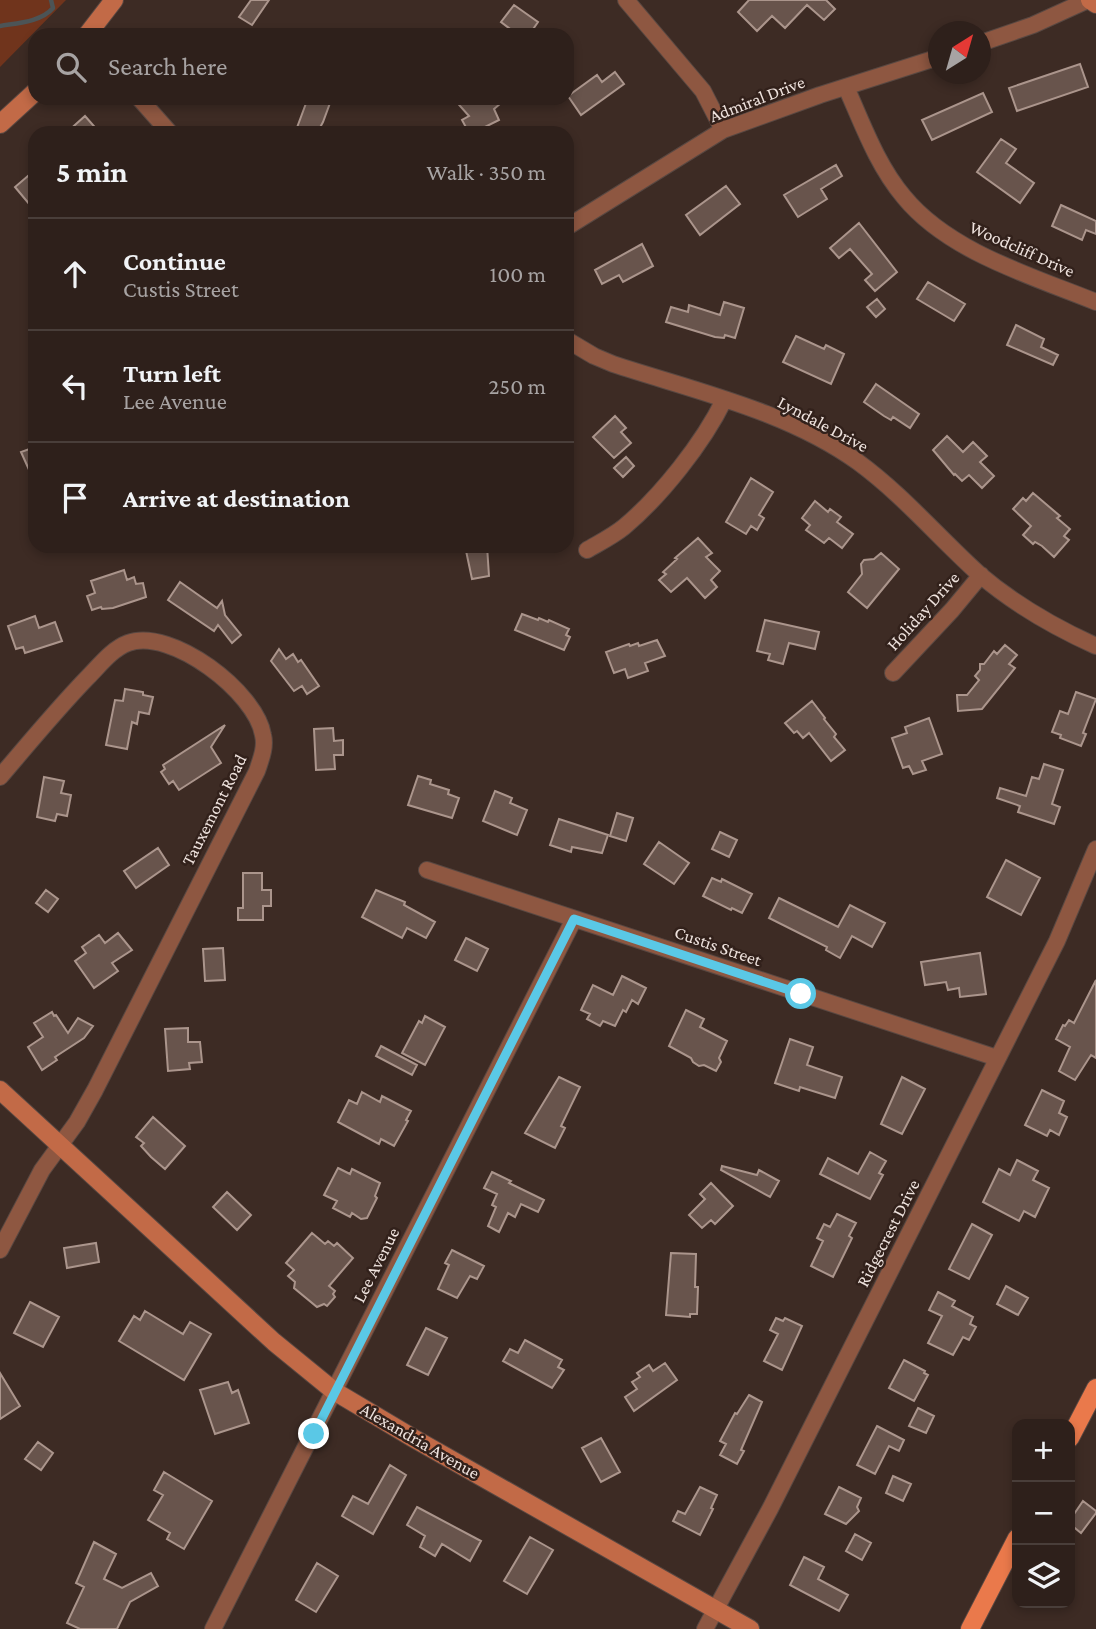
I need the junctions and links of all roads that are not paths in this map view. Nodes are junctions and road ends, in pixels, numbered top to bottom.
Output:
1 (114, 0) edge
2 (625, 0) edge
3 (1089, 0) edge
4 (1096, 5) edge
5 (92, 28) edge
6 (991, 40) edge
7 (928, 61) edge
8 (846, 88) junction
9 (28, 98) edge
10 (145, 105) edge
11 (0, 124) edge
12 (164, 126) edge
13 (723, 130) junction
14 (574, 223) edge
15 (1096, 302) edge
16 (574, 344) edge
17 (724, 400) junction
18 (587, 550) dead end
19 (981, 575) junction
20 (1096, 646) edge
21 (893, 673) dead end
22 (0, 777) edge
23 (1096, 849) edge
24 (427, 870) dead end
25 (574, 919) junction
26 (998, 1058) junction
27 (0, 1090) edge
28 (61, 1145) junction
29 (0, 1250) edge
30 (1096, 1388) edge
31 (334, 1391) junction
32 (1075, 1428) edge
33 (1013, 1545) edge
34 (715, 1609) junction
35 (213, 1629) edge
36 (705, 1629) edge
37 (750, 1629) edge
38 (970, 1629) edge

1 - 5 street
2 - 13 street
3 - 4 street
3 - 6 street
7 - 8 street, Admiral Drive
8 - 13 street, Admiral Drive
8 - 15 street, Woodcliff Drive
9 - 11 street
10 - 12 street
13 - 14 street, Admiral Drive
16 - 17 street, Lyndale Drive
17 - 18 street
17 - 19 street, Lyndale Drive
19 - 20 street, Lyndale Drive
19 - 21 street, Holiday Drive
22 - 28 street, Tauxemont Road
23 - 26 street, Ridgecrest Drive
24 - 25 street, Custis Street
25 - 26 street, Custis Street
25 - 31 street, Lee Avenue
26 - 34 street, Ridgecrest Drive
27 - 28 street, Alexandria Avenue
28 - 29 street, Tauxemont Road
28 - 31 street, Alexandria Avenue
30 - 32 main road
31 - 34 street, Alexandria Avenue
31 - 35 street, Lee Avenue
33 - 38 main road
34 - 36 street, Ridgecrest Drive
34 - 37 street, Alexandria Avenue

